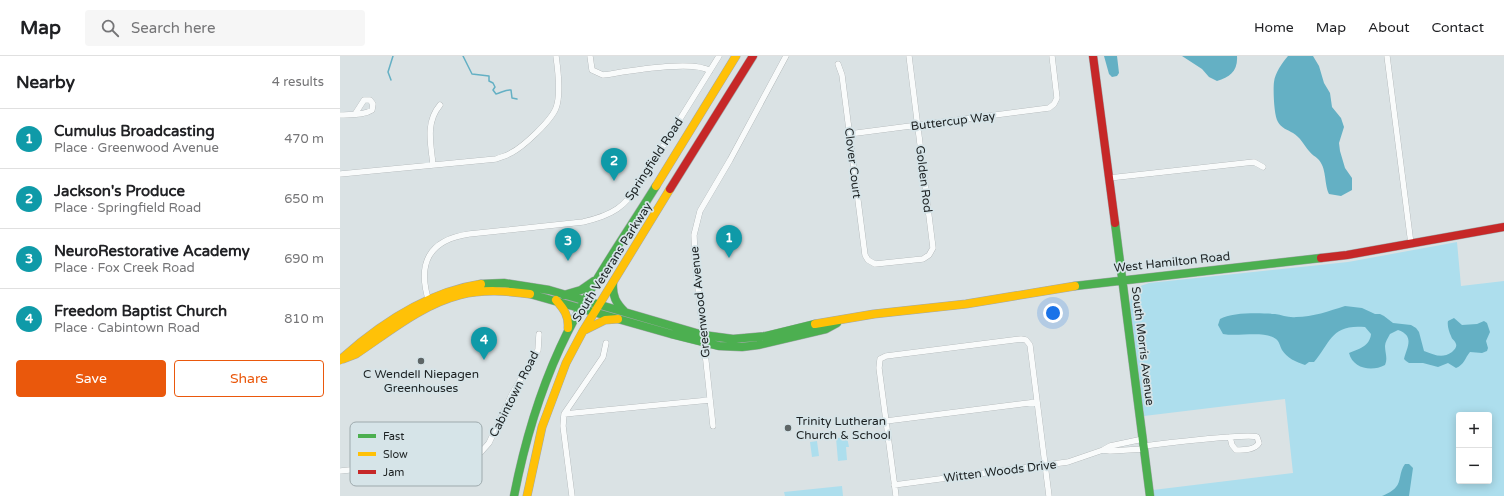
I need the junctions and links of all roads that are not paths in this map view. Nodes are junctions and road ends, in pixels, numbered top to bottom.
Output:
1 (556, 56) edge
2 (590, 56) edge
3 (719, 56) edge
4 (736, 56) edge
5 (753, 56) edge
6 (786, 56) edge
7 (909, 56) edge
8 (1052, 56) edge
9 (1093, 56) edge
10 (1387, 56) edge
11 (838, 64) dead end
12 (710, 71) junction
13 (440, 105) dead end
14 (355, 114) dead end
15 (340, 115) edge
16 (917, 125) junction
17 (849, 134) junction
18 (433, 165) junction
19 (1263, 167) dead end
20 (340, 174) edge
21 (1109, 178) junction
22 (1504, 227) edge
23 (1411, 244) junction
24 (869, 261) joint
25 (601, 274) junction
26 (1122, 279) junction
27 (613, 281) junction
28 (564, 295) junction
29 (556, 300) junction
30 (429, 302) junction
31 (583, 304) junction
32 (597, 309) junction
33 (625, 312) junction
34 (618, 319) junction
35 (842, 320) junction
36 (568, 329) junction
37 (583, 330) junction
38 (539, 334) dead end
39 (703, 335) junction
40 (606, 343) dead end
41 (704, 343) junction
42 (710, 400) junction
43 (1037, 402) junction
44 (564, 414) junction
45 (886, 421) junction
46 (713, 426) dead end
47 (1230, 437) junction
48 (1144, 445) junction
49 (1103, 450) junction
50 (482, 451) edge
51 (1045, 466) junction
52 (350, 469) edge
53 (340, 470) edge
54 (894, 485) junction
55 (514, 496) edge
56 (527, 496) edge
57 (572, 496) edge
58 (896, 496) edge
59 (1049, 496) edge
60 (1150, 496) edge

1 - 18 street
2 - 12 street
3 - 12 street, Springfield Road
4 - 25 main road, South Veterans Parkway
5 - 27 main road, South Veterans Parkway
6 - 39 street, Greenwood Avenue
7 - 16 street, Golden Rod
8 - 16 street, Buttercup Way
9 - 21 main road, South Morris Avenue
10 - 23 street
11 - 17 street, Clover Court
12 - 30 street, Springfield Road
13 - 18 street
14 - 15 street
16 - 17 street, Buttercup Way
16 - 24 street, Golden Rod
17 - 24 street, Clover Court
18 - 20 street
19 - 21 street
21 - 26 main road, South Morris Avenue
22 - 23 main road, West Hamilton Road
23 - 26 main road, West Hamilton Road
25 - 28 main road
25 - 31 main road, South Veterans Parkway
26 - 35 main road, West Hamilton Road
26 - 48 main road, South Morris Avenue
27 - 32 main road, South Veterans Parkway
27 - 33 main road
28 - 30 main road
28 - 31 main road
29 - 30 main road
29 - 31 main road
29 - 36 main road
30 - 30 main road
31 - 32 main road
31 - 36 main road, South Veterans Parkway
32 - 33 main road, West Hamilton Road
32 - 34 main road, West Hamilton Road
32 - 37 main road, South Veterans Parkway
33 - 39 main road, West Hamilton Road
34 - 37 main road
34 - 41 main road, West Hamilton Road
35 - 39 main road, West Hamilton Road
35 - 41 main road, West Hamilton Road
36 - 55 main road, South Veterans Parkway
37 - 56 main road, South Veterans Parkway
38 - 50 street, Cabintown Road
39 - 41 street, Greenwood Avenue
40 - 44 street
41 - 42 street, Greenwood Avenue
42 - 44 street
42 - 46 street, Greenwood Avenue
43 - 45 street
43 - 45 street
43 - 51 street
44 - 57 street
45 - 54 street
47 - 47 street
47 - 48 street
48 - 49 street, Witten Woods Drive
48 - 49 street, Witten Woods Drive
48 - 60 main road, South Morris Avenue
49 - 51 street, Witten Woods Drive
51 - 54 street, Witten Woods Drive
51 - 59 street
52 - 53 street, Cabintown Road
54 - 58 street

